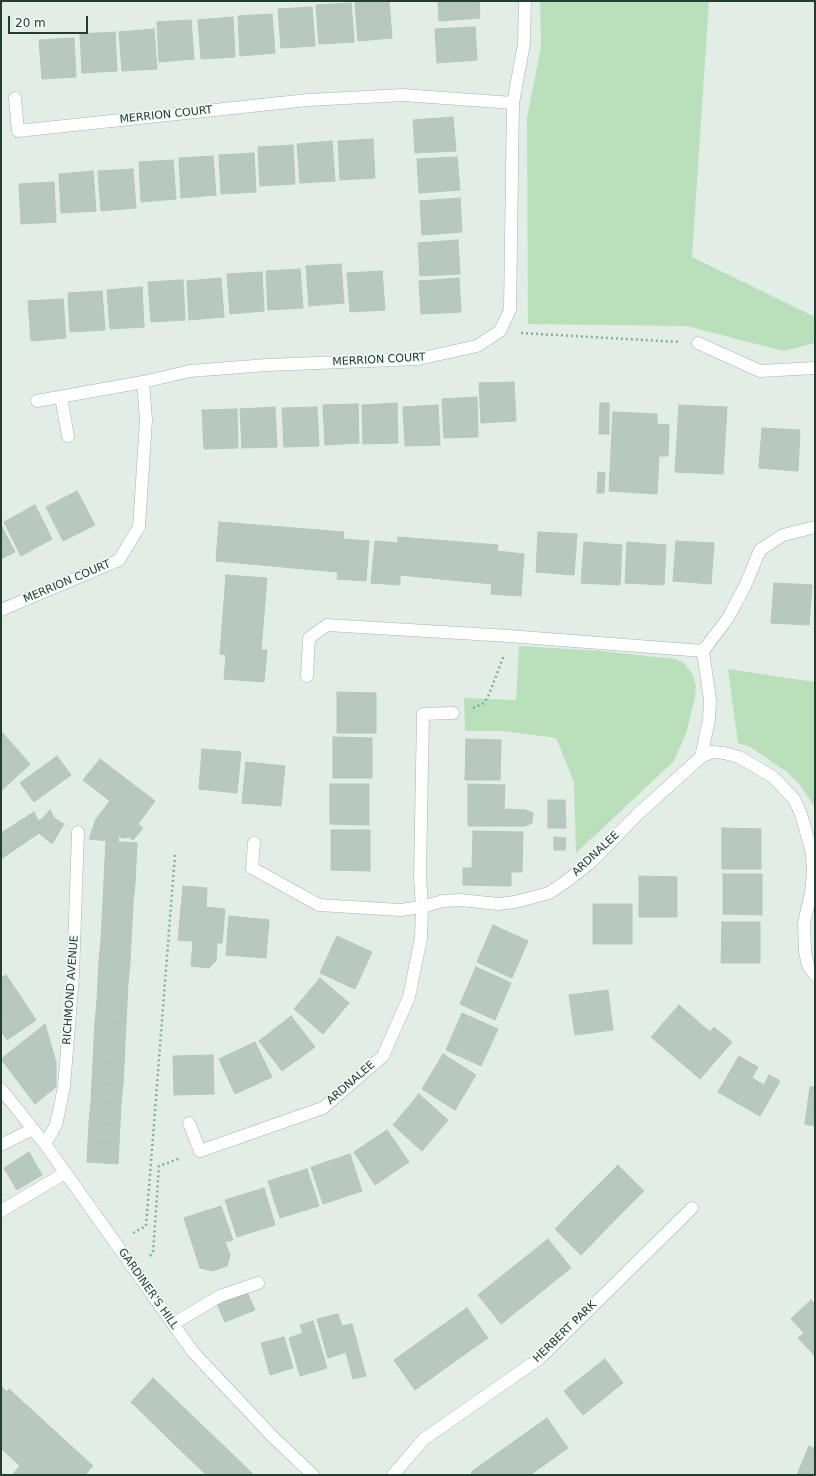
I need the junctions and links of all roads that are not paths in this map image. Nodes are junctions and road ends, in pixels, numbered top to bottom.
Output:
1 (524, 1) edge
2 (15, 98) dead end
3 (513, 103) junction
4 (698, 342) road end
5 (815, 368) edge
6 (143, 382) junction
7 (61, 396) junction
8 (37, 401) dead end
9 (68, 436) dead end
10 (815, 527) edge
11 (1, 610) edge
12 (702, 652) junction
13 (307, 676) dead end
14 (453, 714) road end
15 (701, 757) junction
16 (78, 832) dead end
17 (254, 843) dead end
18 (422, 908) junction
19 (815, 975) edge
20 (1, 1089) edge
21 (189, 1123) dead end
22 (33, 1130) junction
23 (45, 1144) junction
24 (1, 1145) edge
25 (65, 1173) junction
26 (692, 1208) dead end
27 (1, 1211) edge
28 (258, 1283) dead end
29 (173, 1324) junction
30 (313, 1475) edge
31 (393, 1475) edge

1 - 3 street
2 - 3 street, MERRION COURT
3 - 6 street, MERRION COURT
4 - 5 street
6 - 7 street, MERRION COURT
6 - 11 street, MERRION COURT
7 - 8 street, MERRION COURT
7 - 9 street
10 - 12 street
12 - 13 street
12 - 15 street
14 - 18 street, ARDNALEE
15 - 18 street, ARDNALEE
15 - 19 street, ARDNALEE
16 - 23 street, RICHMOND AVENUE
17 - 18 street, ARDNALEE
18 - 21 street, ARDNALEE
20 - 22 street, GARDINER'S HILL
22 - 23 street, GARDINER'S HILL
22 - 24 street
23 - 25 street, GARDINER'S HILL
25 - 27 street
25 - 29 street, GARDINER'S HILL
26 - 31 street, HERBERT PARK
28 - 29 street
29 - 30 street, GARDINER'S HILL

